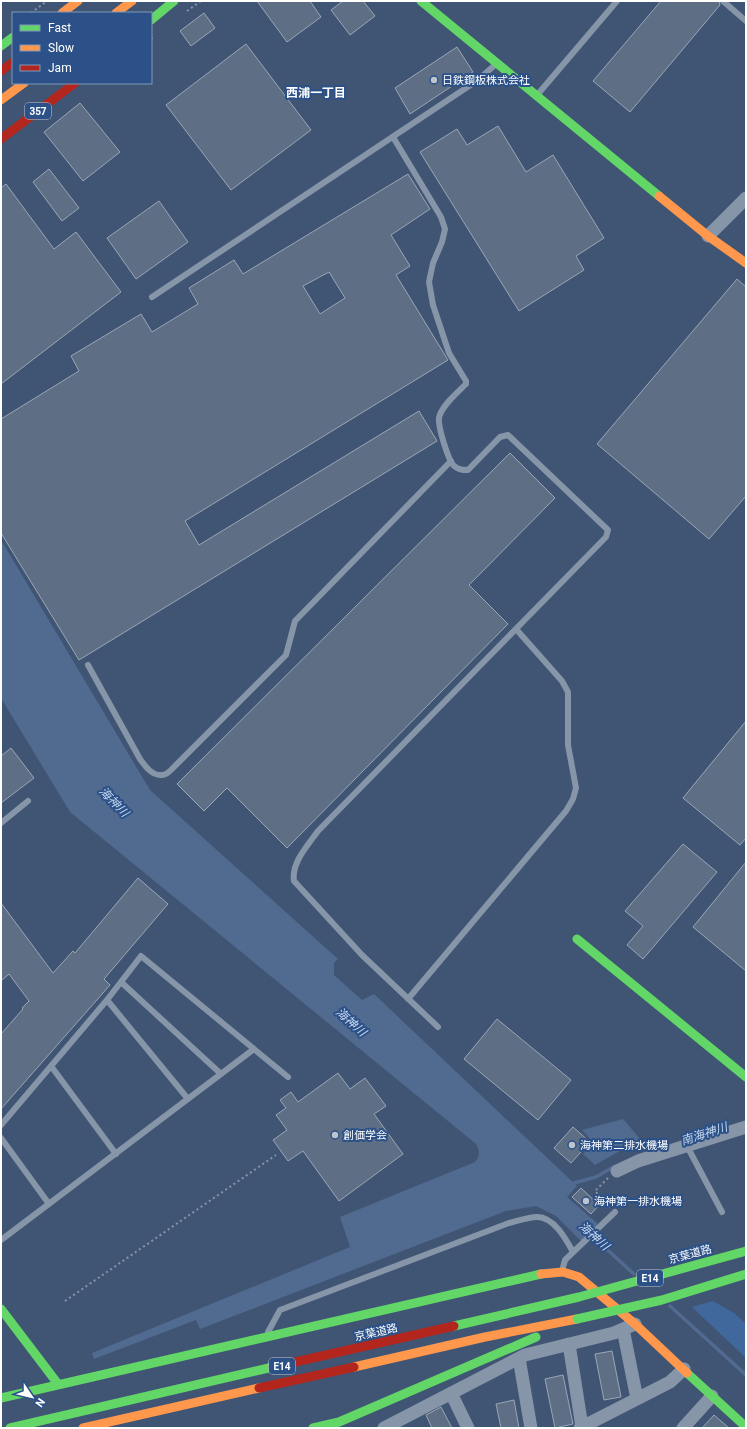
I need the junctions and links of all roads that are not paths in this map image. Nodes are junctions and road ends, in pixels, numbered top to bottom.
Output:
1 (78, 1) edge
2 (132, 1) edge
3 (171, 1) edge
4 (174, 1) edge
5 (421, 1) edge
6 (617, 1) edge
7 (723, 1) edge
8 (63, 12) edge
9 (117, 12) edge
10 (152, 15) edge
11 (152, 19) edge
12 (746, 20) edge
13 (12, 39) edge
14 (7, 49) edge
15 (12, 63) edge
16 (497, 63) junction
17 (1, 71) edge
18 (23, 84) edge
19 (59, 84) edge
20 (74, 84) edge
21 (45, 94) dead end
22 (537, 95) junction
23 (1, 100) edge
24 (393, 137) junction
25 (1, 139) edge
26 (746, 198) edge
27 (708, 236) junction
28 (746, 263) edge
29 (152, 297) dead end
30 (451, 461) junction
31 (516, 629) junction
32 (88, 665) dead end
33 (28, 802) dead end
34 (1, 822) edge
35 (577, 939) dead end
36 (121, 982) junction
37 (408, 999) junction
38 (107, 1000) junction
39 (438, 1027) dead end
40 (254, 1049) junction
41 (51, 1066) junction
42 (221, 1074) junction
43 (288, 1077) dead end
44 (746, 1077) edge
45 (188, 1099) junction
46 (1, 1125) edge
47 (746, 1127) edge
48 (1, 1138) edge
49 (687, 1146) junction
50 (116, 1154) junction
51 (617, 1171) road end
52 (49, 1204) junction
53 (615, 1212) road end
54 (722, 1212) dead end
55 (1, 1240) edge
56 (746, 1251) edge
57 (573, 1252) junction
58 (562, 1271) junction
59 (746, 1274) edge
60 (1, 1309) edge
61 (577, 1319) junction
62 (629, 1326) junction
63 (265, 1337) junction
64 (569, 1344) junction
65 (519, 1358) junction
66 (684, 1369) junction
67 (58, 1384) junction
68 (451, 1393) junction
69 (712, 1396) junction
70 (1, 1398) edge
71 (637, 1399) junction
72 (406, 1423) edge
73 (86, 1427) edge
74 (746, 1427) edge
75 (10, 1428) edge
76 (102, 1428) edge
77 (313, 1428) edge
78 (384, 1428) edge
79 (468, 1428) edge
80 (531, 1428) edge
81 (581, 1428) edge
82 (683, 1428) edge

1 - 8 main road
2 - 9 main road
3 - 10 main road
4 - 11 main road
5 - 16 main road
6 - 22 lane
7 - 12 lane
13 - 14 main road
15 - 17 main road
16 - 22 main road
16 - 24 lane
18 - 23 main road
19 - 21 main road, 357
20 - 25 main road, 357
22 - 27 main road
24 - 29 lane
24 - 30 lane
26 - 27 street
27 - 28 main road
30 - 31 lane
30 - 32 lane
31 - 37 lane
31 - 37 lane
33 - 34 lane
35 - 44 main road
36 - 38 lane
36 - 40 lane
36 - 42 lane
37 - 39 lane
38 - 41 lane
38 - 45 lane
40 - 42 lane
40 - 43 lane
41 - 46 lane
41 - 50 lane
42 - 45 lane
45 - 50 lane
47 - 49 street
48 - 52 lane
49 - 51 street
49 - 54 lane
50 - 52 lane
52 - 55 lane
53 - 57 lane
56 - 75 main road, 京葉道路 / E14, bridge
57 - 58 lane
57 - 63 lane
58 - 62 main road
58 - 63 main road
59 - 61 main road, E14, bridge
60 - 67 main road
61 - 73 main road, E14
61 - 77 main road
62 - 64 street
62 - 66 main road
62 - 71 street
63 - 67 main road
64 - 65 street
64 - 81 street
65 - 68 street
65 - 80 street
66 - 69 main road
66 - 71 street
67 - 70 main road
68 - 72 street
68 - 79 street
69 - 74 main road
69 - 82 street
71 - 81 street
72 - 78 street
73 - 76 main road

